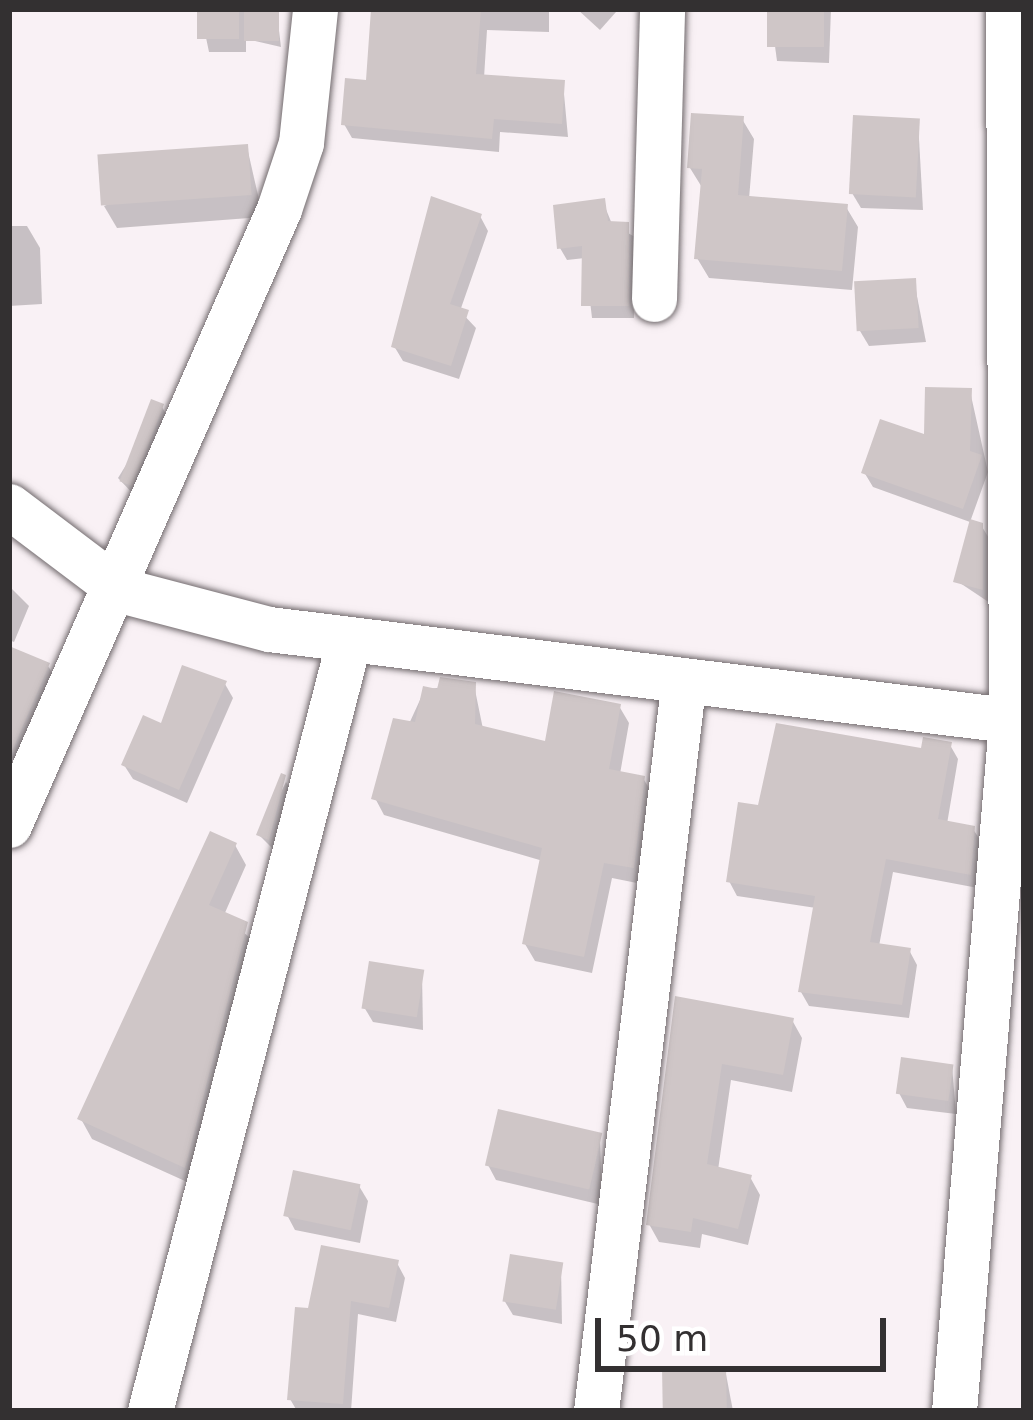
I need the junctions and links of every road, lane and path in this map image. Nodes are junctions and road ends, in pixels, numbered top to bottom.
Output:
1 (315, 9) edge
2 (662, 9) edge
3 (1009, 9) edge
4 (654, 299) dead end
5 (9, 506) edge
6 (120, 590) junction
7 (348, 644) junction
8 (683, 687) junction
9 (1018, 722) edge
10 (9, 825) edge
11 (150, 1411) edge
12 (596, 1411) edge
13 (954, 1411) edge

1 - 6 street
2 - 4 street
3 - 9 street
5 - 6 street
6 - 7 street
6 - 10 street
7 - 8 street
7 - 11 street
8 - 9 street
8 - 12 street
9 - 13 street

